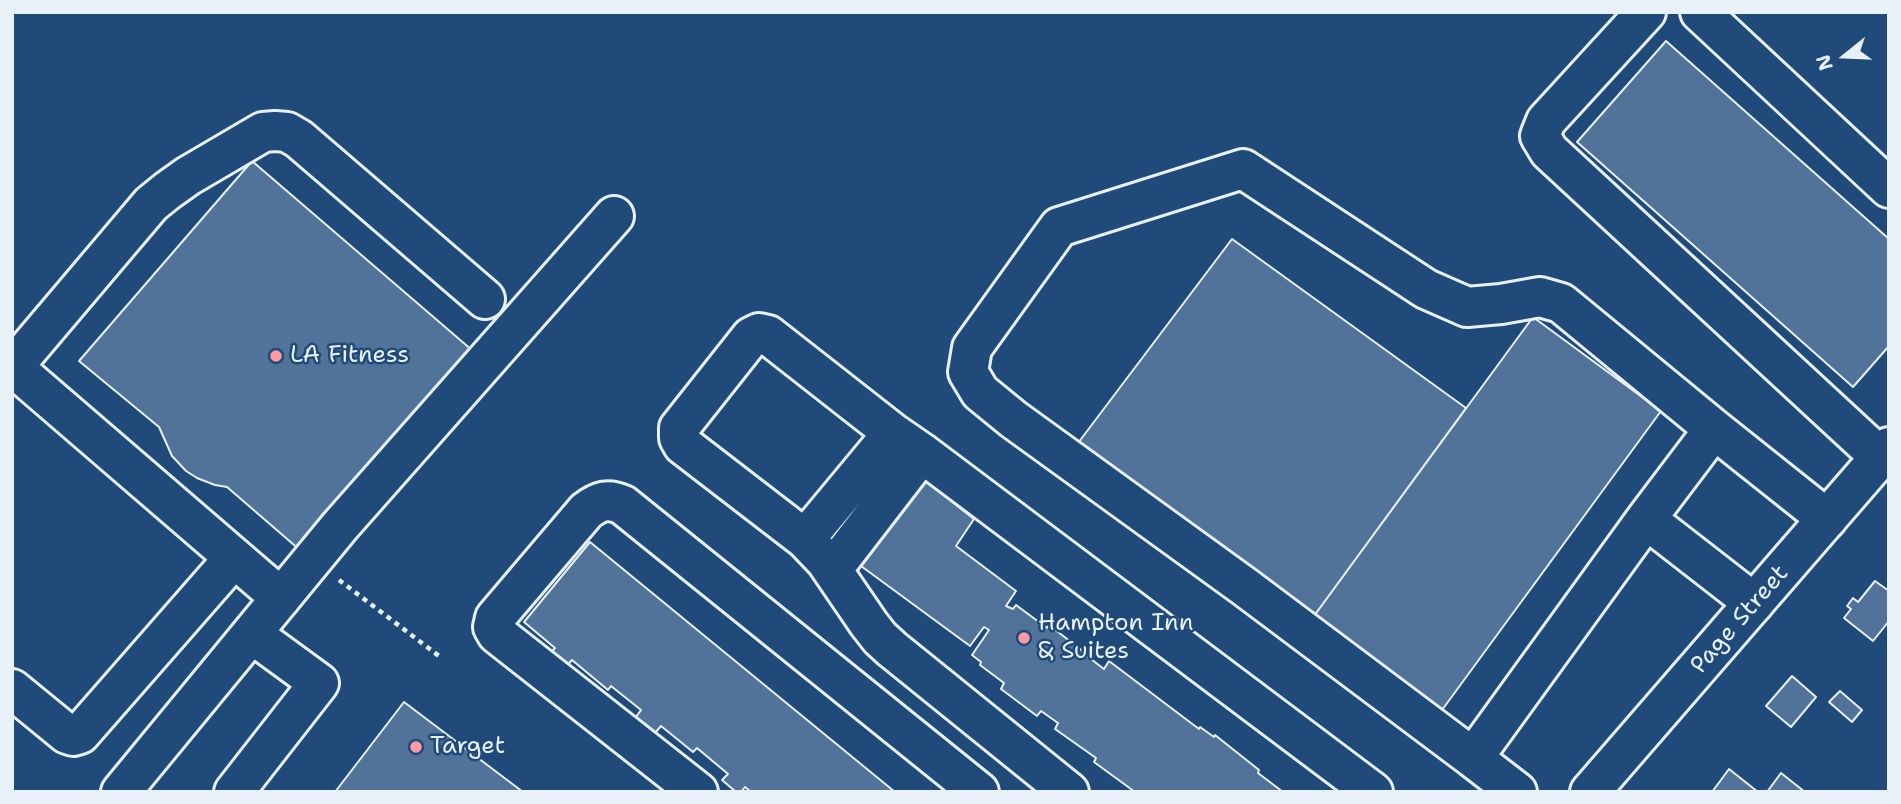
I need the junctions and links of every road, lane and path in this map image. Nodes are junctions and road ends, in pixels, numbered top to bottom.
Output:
1 (1646, 12) edge
2 (1700, 12) edge
3 (1889, 188) edge
4 (614, 216) dead end
5 (485, 299) dead end
6 (13, 366) edge
7 (1714, 429) junction
8 (908, 443) junction
9 (1884, 452) edge
10 (1646, 519) junction
11 (1827, 519) junction
12 (805, 539) junction
13 (234, 558) junction
14 (832, 570) junction
15 (338, 580) dead end
16 (281, 598) junction
17 (1755, 603) junction
18 (252, 634) junction
19 (439, 656) dead end
20 (12, 689) edge
21 (1473, 758) junction
22 (121, 792) edge
23 (234, 792) edge
24 (698, 792) edge
25 (979, 792) edge
26 (1069, 792) edge
27 (1373, 792) edge
28 (1517, 792) edge
29 (1590, 792) edge

1 - 9 main road
2 - 3 main road
4 - 16 main road
5 - 6 main road
6 - 13 main road
7 - 10 main road
7 - 11 main road
7 - 21 main road
8 - 12 main road
8 - 12 main road
8 - 14 main road
8 - 27 main road
9 - 11 main road, Page Street
10 - 17 main road
10 - 21 main road
11 - 17 main road, Page Street
12 - 14 main road
13 - 16 main road
13 - 20 main road
14 - 26 main road
15 - 19 path
16 - 18 main road
17 - 29 main road, Page Street
18 - 22 main road
18 - 23 main road
21 - 28 main road
24 - 25 main road

